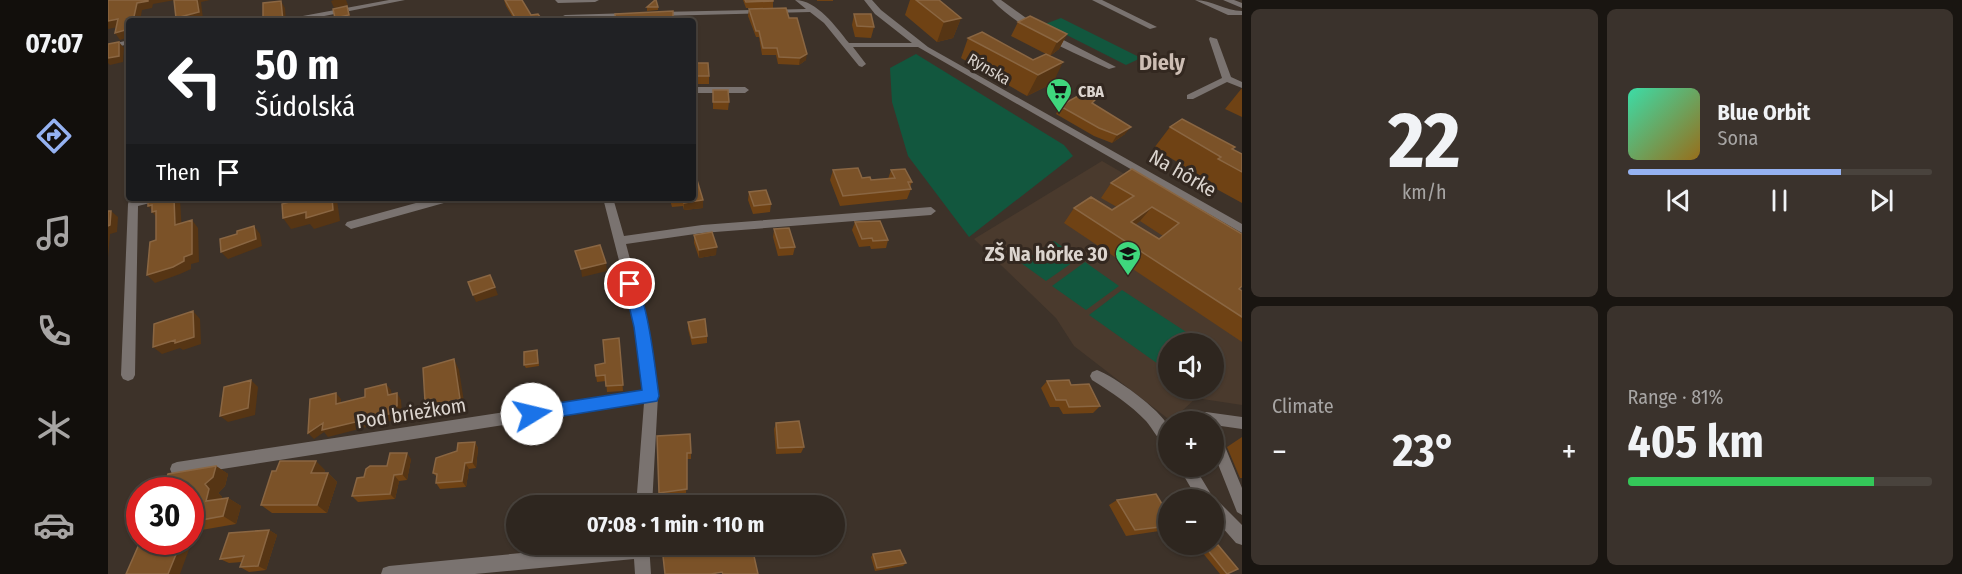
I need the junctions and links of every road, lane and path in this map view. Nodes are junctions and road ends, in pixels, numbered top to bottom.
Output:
1 (401, 0) edge
2 (558, 0) edge
3 (595, 0) edge
4 (799, 0) edge
5 (867, 0) edge
6 (996, 0) edge
7 (1096, 0) edge
8 (1199, 0) edge
9 (1227, 0) edge
10 (1242, 6) edge
11 (807, 11) dead end
12 (1242, 14) edge
13 (634, 15) edge
14 (645, 15) edge
15 (303, 18) edge
16 (565, 18) edge
17 (582, 18) edge
18 (1153, 27) dead end
19 (1213, 39) dead end
20 (126, 43) edge
21 (847, 45) junction
22 (918, 45) junction
23 (108, 47) edge
24 (862, 64) dead end
25 (1112, 67) dead end
26 (1227, 79) junction
27 (1242, 86) edge
28 (696, 90) edge
29 (745, 90) dead end
30 (1190, 96) dead end
31 (1106, 151) joint
32 (133, 201) edge
33 (436, 201) edge
34 (609, 201) edge
35 (931, 211) dead end
36 (351, 225) dead end
37 (1242, 229) edge
38 (620, 241) junction
39 (128, 375) dead end
40 (1097, 376) dead end
41 (651, 396) junction
42 (1158, 420) edge
43 (1224, 421) edge
44 (1242, 423) edge
45 (1224, 462) edge
46 (177, 469) dead end
47 (645, 495) edge
48 (1242, 507) edge
49 (1224, 515) edge
50 (1239, 528) edge
51 (566, 555) edge
52 (642, 555) edge
53 (388, 574) edge
54 (643, 574) edge

1 - 15 street
2 - 3 street
2 - 16 street
4 - 21 street
5 - 22 street, Rýnska
6 - 25 street
7 - 18 street
8 - 12 street
9 - 10 street
11 - 14 street
13 - 17 street
19 - 26 street
20 - 23 street
21 - 22 street
21 - 24 street
22 - 31 street, Rýnska
26 - 27 street
26 - 30 street
28 - 29 street
31 - 37 street, Na hôrke
32 - 39 street
33 - 36 street
34 - 38 street
35 - 38 street
38 - 41 street
40 - 42 street
41 - 46 street, Pod briežkom
41 - 47 street
43 - 44 street
45 - 48 street
49 - 50 street
51 - 53 street
52 - 54 street

